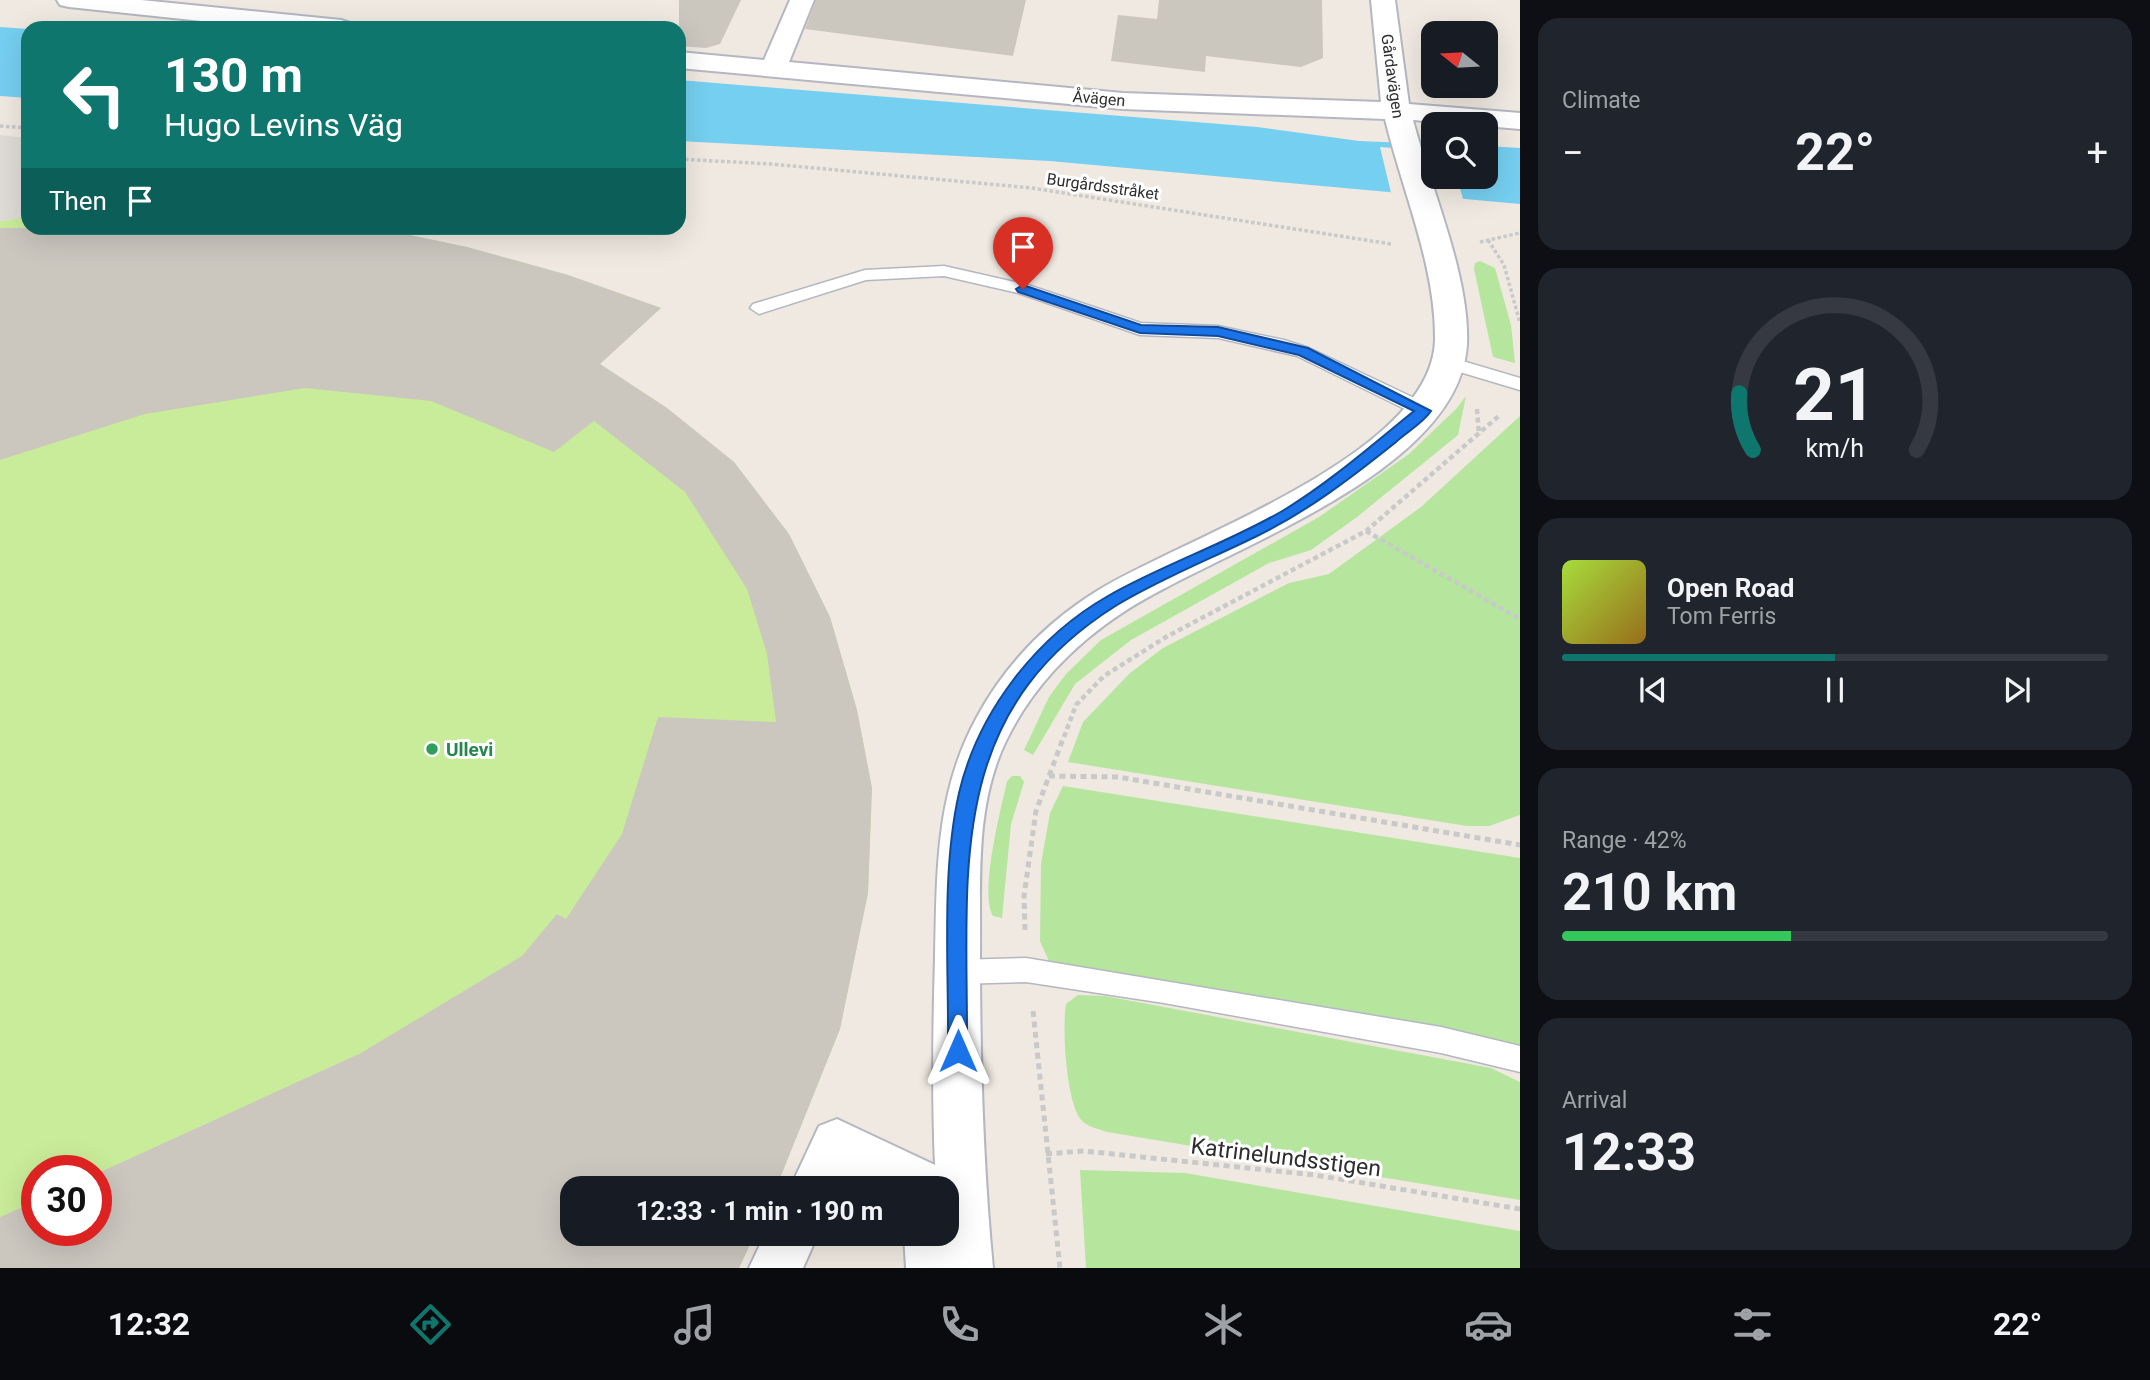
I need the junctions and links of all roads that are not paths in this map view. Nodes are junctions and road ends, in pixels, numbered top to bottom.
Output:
1 (69, 0) edge
2 (802, 0) edge
3 (1383, 0) edge
4 (273, 21) edge
5 (686, 61) edge
6 (773, 69) junction
7 (1397, 111) junction
8 (1520, 121) edge
9 (759, 308) dead end
10 (1449, 363) junction
11 (1520, 384) edge
12 (1424, 411) junction
13 (957, 972) junction
14 (1520, 1059) edge
15 (821, 1176) edge
16 (902, 1176) edge
17 (786, 1246) edge
18 (931, 1246) edge
19 (775, 1268) edge
20 (932, 1268) edge
21 (967, 1268) edge

1 - 4 street
2 - 6 street
3 - 7 street, Gårdavägen
5 - 6 street, Åvägen
6 - 7 street, Åvägen
7 - 8 street, Åvägen
7 - 10 street, Gårdavägen
9 - 12 lane
10 - 11 lane
10 - 12 street
12 - 13 street
13 - 14 lane
13 - 21 street
15 - 16 street
17 - 19 street
18 - 20 street

